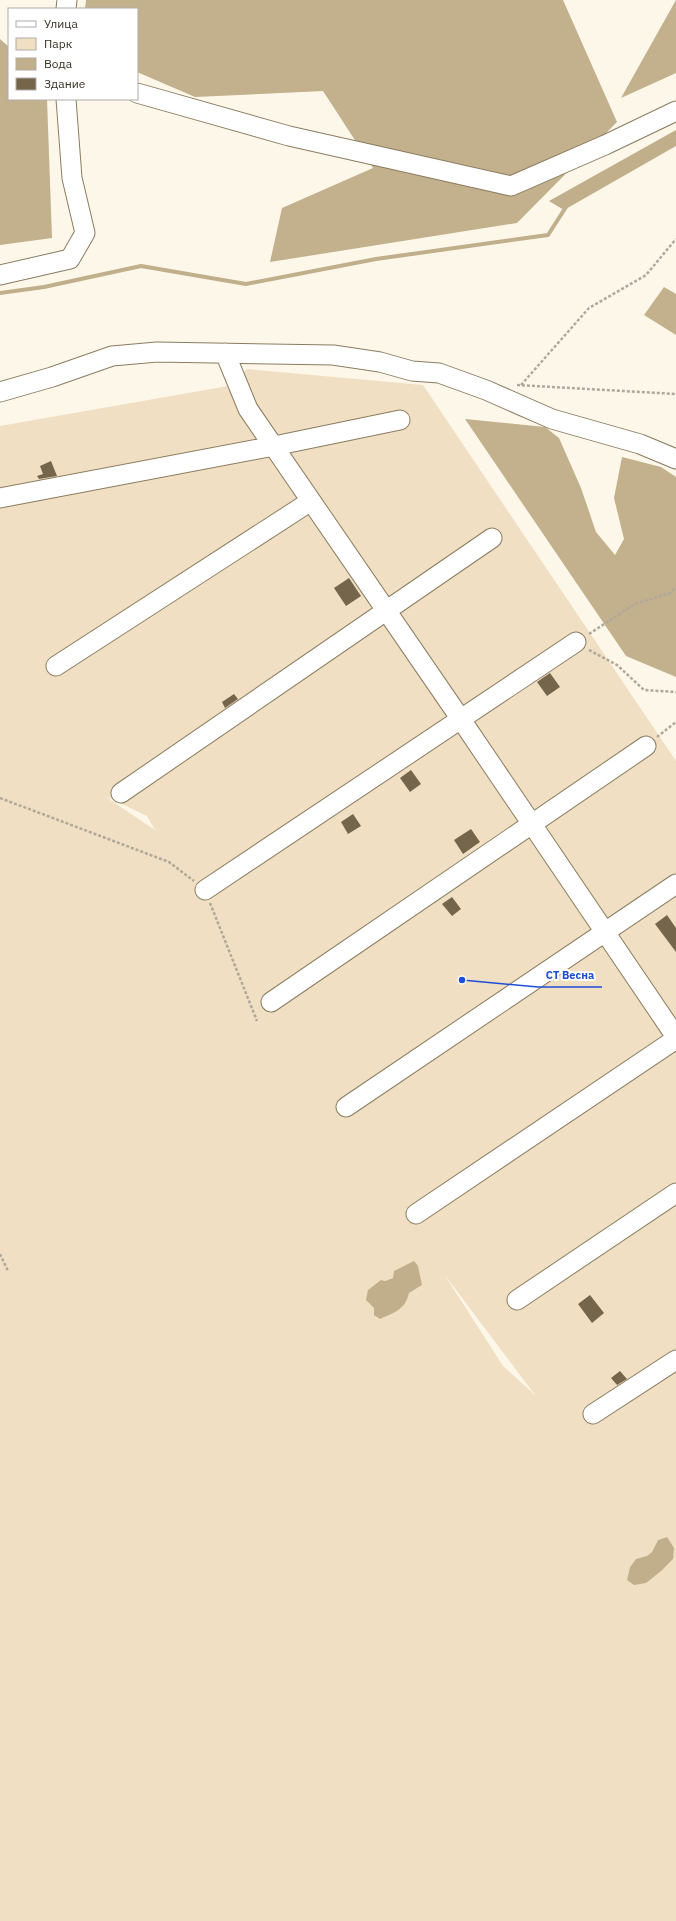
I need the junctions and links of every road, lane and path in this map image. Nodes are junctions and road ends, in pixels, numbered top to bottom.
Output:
1 (138, 93) edge
2 (66, 100) edge
3 (676, 111) edge
4 (676, 239) edge
5 (0, 275) edge
6 (225, 353) junction
7 (513, 384) dead end
8 (520, 385) junction
9 (0, 392) edge
10 (676, 394) edge
11 (400, 420) dead end
12 (274, 446) junction
13 (676, 459) edge
14 (0, 498) edge
15 (312, 501) junction
16 (492, 538) dead end
17 (676, 587) edge
18 (387, 612) junction
19 (576, 642) junction
20 (56, 666) dead end
21 (676, 692) edge
22 (460, 718) junction
23 (676, 722) edge
24 (646, 746) joint
25 (120, 793) dead end
26 (0, 798) edge
27 (532, 825) junction
28 (676, 884) edge
29 (205, 890) junction
30 (604, 932) junction
31 (271, 1002) dead end
32 (257, 1021) dead end
33 (676, 1038) edge
34 (346, 1108) dead end
35 (676, 1193) edge
36 (416, 1214) dead end
37 (0, 1254) edge
38 (8, 1271) dead end
39 (518, 1300) dead end
40 (676, 1360) edge
41 (593, 1414) dead end

1 - 3 street
2 - 5 street
4 - 8 path
6 - 9 street
6 - 12 street
6 - 13 street
7 - 8 path
8 - 10 path
11 - 12 street
12 - 14 street
12 - 15 street
15 - 18 street
15 - 20 street
16 - 18 street
17 - 19 path
18 - 22 street
18 - 25 street
19 - 21 path
19 - 22 street
22 - 27 street
22 - 29 street
23 - 24 path
24 - 27 street
26 - 29 path
27 - 30 street
27 - 31 street
28 - 30 street
29 - 32 path
30 - 33 street
30 - 34 street
33 - 36 street
35 - 39 street
37 - 38 path
40 - 41 street

